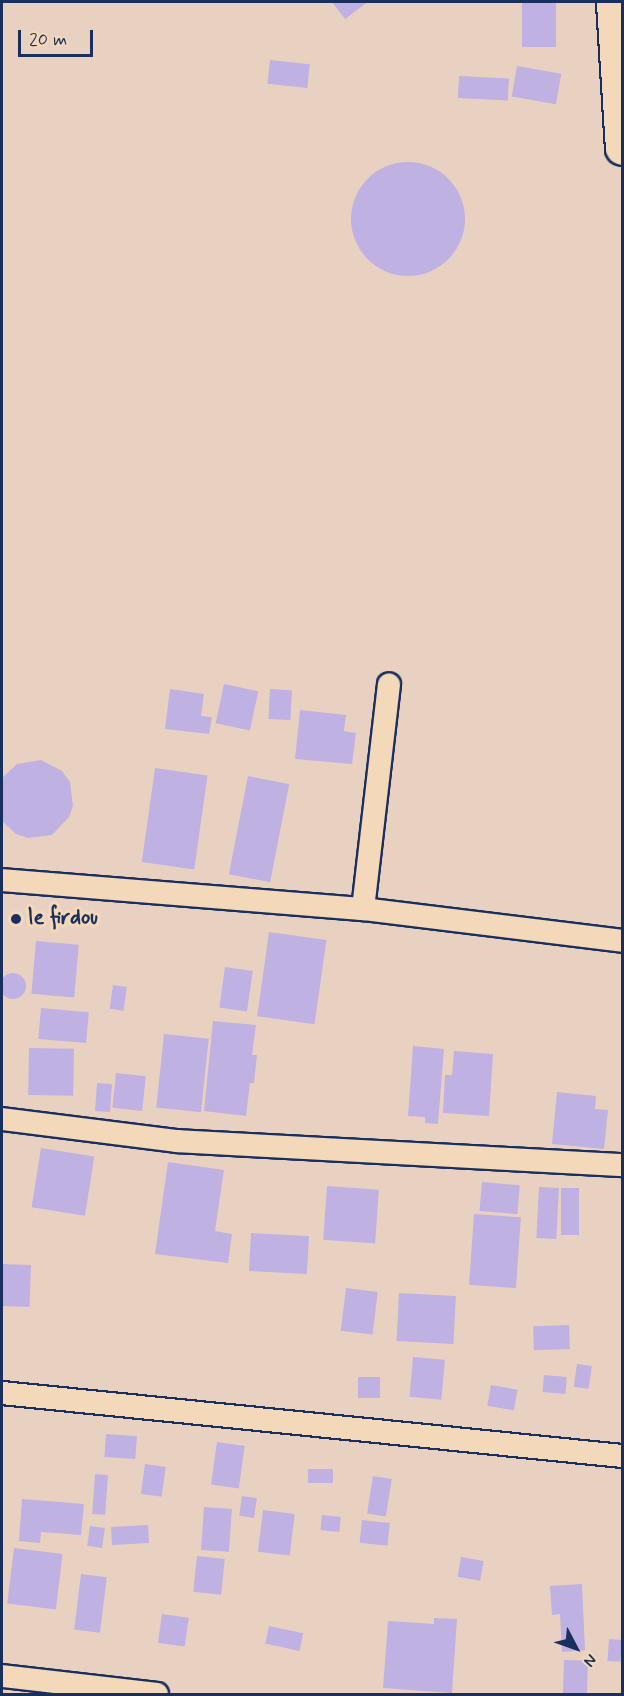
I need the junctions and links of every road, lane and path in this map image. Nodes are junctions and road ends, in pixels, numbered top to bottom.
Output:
1 (613, 2) edge
2 (622, 148) edge
3 (389, 684) dead end
4 (2, 880) edge
5 (363, 909) junction
6 (622, 941) edge
7 (2, 1119) edge
8 (622, 1165) edge
9 (2, 1393) edge
10 (622, 1456) edge
11 (9, 1683) edge
12 (157, 1695) edge

1 - 2 main road
3 - 5 street
4 - 5 street
5 - 6 street
7 - 8 street
9 - 10 street
11 - 12 street

